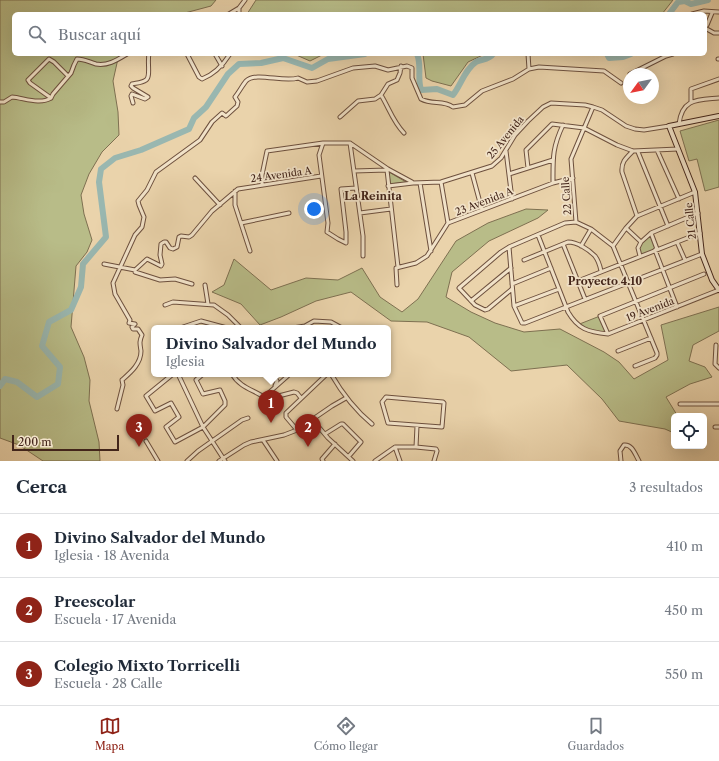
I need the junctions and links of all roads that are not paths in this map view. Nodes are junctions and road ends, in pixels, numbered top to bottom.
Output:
1 (245, 0) edge
2 (240, 8) junction
3 (233, 12) edge
4 (239, 12) edge
5 (700, 12) edge
6 (719, 12) edge
7 (712, 13) junction
8 (707, 25) edge
9 (707, 28) edge
10 (719, 33) edge
11 (124, 56) edge
12 (149, 56) edge
13 (188, 56) edge
14 (216, 56) edge
15 (229, 56) edge
16 (528, 56) edge
17 (666, 56) edge
18 (222, 66) junction
19 (401, 66) junction
20 (643, 68) edge
21 (529, 70) junction
22 (68, 76) junction
23 (719, 79) edge
24 (621, 83) dead end
25 (381, 94) junction
26 (51, 98) junction
27 (719, 98) edge
28 (0, 102) edge
29 (691, 102) junction
30 (134, 103) dead end
31 (593, 107) junction
32 (719, 116) edge
33 (340, 117) dead end
34 (679, 124) junction
35 (563, 125) junction
36 (669, 126) junction
37 (584, 128) junction
38 (404, 133) dead end
39 (324, 143) junction
40 (350, 143) junction
41 (678, 149) junction
42 (657, 150) junction
43 (506, 151) junction
44 (633, 151) junction
45 (638, 152) junction
46 (553, 160) junction
47 (528, 168) junction
48 (387, 170) junction
49 (354, 171) junction
50 (472, 173) junction
51 (509, 174) junction
52 (321, 176) junction
53 (195, 178) dead end
54 (573, 178) junction
55 (413, 182) junction
56 (441, 182) junction
57 (420, 183) junction
58 (553, 183) junction
59 (262, 185) junction
60 (388, 186) junction
61 (356, 188) junction
62 (235, 191) junction
63 (695, 192) junction
64 (512, 199) junction
65 (679, 199) junction
66 (220, 205) junction
67 (660, 207) junction
68 (391, 209) junction
69 (482, 210) junction
70 (290, 213) dead end
71 (360, 213) junction
72 (698, 213) junction
73 (637, 216) junction
74 (576, 222) junction
75 (241, 223) junction
76 (448, 223) junction
77 (668, 226) junction
78 (626, 228) junction
79 (591, 230) junction
80 (651, 233) junction
81 (700, 233) junction
82 (538, 235) junction
83 (641, 242) junction
84 (677, 242) junction
85 (563, 244) junction
86 (581, 246) junction
87 (613, 246) junction
88 (509, 247) junction
89 (656, 250) junction
90 (250, 251) dead end
91 (431, 251) junction
92 (544, 251) junction
93 (702, 254) junction
94 (363, 256) dead end
95 (640, 256) junction
96 (524, 260) dead end
97 (685, 260) junction
98 (104, 264) dead end
99 (620, 264) junction
100 (120, 268) junction
101 (397, 268) junction
102 (511, 268) junction
103 (551, 268) junction
104 (662, 269) junction
105 (135, 270) junction
106 (602, 271) junction
107 (704, 274) dead end
108 (578, 280) junction
109 (627, 283) junction
110 (192, 284) dead end
111 (512, 284) junction
112 (205, 285) dead end
113 (397, 285) dead end
114 (669, 288) junction
115 (512, 289) junction
116 (559, 289) junction
117 (719, 290) edge
118 (585, 299) junction
119 (471, 301) junction
120 (635, 302) junction
121 (208, 304) junction
122 (165, 305) dead end
123 (514, 306) junction
124 (566, 307) junction
125 (677, 307) junction
126 (643, 320) junction
127 (189, 325) edge
128 (216, 325) edge
129 (238, 325) edge
130 (307, 325) edge
131 (336, 325) edge
132 (608, 334) junction
133 (651, 338) junction
134 (716, 346) dead end
135 (618, 351) dead end
136 (635, 366) dead end
137 (718, 367) edge
138 (169, 377) edge
139 (179, 377) edge
140 (200, 377) edge
141 (234, 377) edge
142 (276, 377) edge
143 (287, 377) edge
144 (324, 377) edge
145 (334, 377) edge
146 (275, 386) junction
147 (264, 397) junction
148 (301, 398) junction
149 (346, 398) junction
150 (680, 404) dead end
151 (719, 404) edge
152 (117, 408) dead end
153 (248, 418) dead end
154 (312, 419) junction
155 (372, 424) dead end
156 (417, 426) junction
157 (204, 427) junction
158 (715, 427) dead end
159 (719, 427) edge
160 (297, 430) junction
161 (325, 434) junction
162 (263, 440) junction
163 (146, 441) dead end
164 (212, 441) junction
165 (335, 444) junction
166 (394, 447) junction
167 (416, 447) junction
168 (349, 456) junction
169 (224, 460) edge
170 (322, 460) edge
171 (158, 461) edge
172 (187, 461) edge
173 (219, 461) edge
174 (277, 461) edge
175 (353, 461) edge
176 (375, 461) edge
177 (400, 461) edge
178 (434, 461) edge
179 (621, 461) edge
180 (639, 461) edge

1 - 2 street
2 - 3 street
2 - 4 street
5 - 7 street
6 - 7 street
7 - 8 street
9 - 10 street
11 - 22 street
12 - 30 street
13 - 18 street
14 - 18 street
15 - 18 street
16 - 21 street
17 - 20 street
19 - 21 street
19 - 25 street
19 - 100 street
21 - 24 street
22 - 26 street
22 - 26 street
23 - 29 street
25 - 33 street
25 - 38 street
26 - 28 street
27 - 29 street
29 - 34 street
31 - 36 street, 25 Avenida
31 - 37 street, 22 Calle
31 - 43 street, 25 Avenida
32 - 34 street, 25 Avenida
34 - 36 street, 25 Avenida
35 - 37 street
35 - 46 street
35 - 47 street
36 - 41 street, 21 Calle
37 - 44 street
37 - 54 street, 22 Calle
39 - 40 street
39 - 52 street
39 - 59 street
40 - 48 street, 25 Avenida
40 - 49 street
41 - 42 street
41 - 63 street, 21 Calle
42 - 45 street
42 - 65 street
43 - 50 street, 25 Avenida
43 - 51 street
44 - 45 street
44 - 73 street
45 - 67 street
46 - 47 street
46 - 58 street
47 - 51 street
48 - 49 street
48 - 55 street, 25 Avenida
48 - 60 street
49 - 61 street
50 - 56 street, 25 Avenida
50 - 69 street
51 - 64 street
52 - 59 street, 24 Avenida A
52 - 61 street
53 - 66 street
54 - 58 street, 23 Avenida A
54 - 74 street, 22 Calle
55 - 57 street, 25 Avenida
55 - 60 street, 25 Avenida
56 - 57 street, 25 Avenida
56 - 76 street
57 - 91 street
58 - 64 street, 23 Avenida A
59 - 62 street, 24 Avenida A
60 - 68 street
61 - 71 street
62 - 66 street, 24 Avenida A
62 - 75 street
63 - 65 street
63 - 72 street, 21 Calle
64 - 69 street, 23 Avenida A
65 - 67 street
66 - 105 street, 24 Avenida A
67 - 73 street
67 - 77 street
68 - 71 street
68 - 101 street
69 - 76 street, 23 Avenida A
70 - 75 street
71 - 94 street
72 - 77 street
72 - 81 street, 21 Calle
73 - 78 street
74 - 79 street, 22 Calle
74 - 82 street
75 - 90 street
76 - 91 street, 23 Avenida A
77 - 80 street
78 - 83 street
78 - 87 street
79 - 86 street
79 - 87 street, 22 Calle
80 - 83 street
80 - 89 street
81 - 84 street
81 - 93 street, 21 Calle
82 - 88 street
82 - 92 street
83 - 95 street
84 - 89 street
84 - 97 street
85 - 86 street
85 - 92 street
85 - 108 street
86 - 106 street
87 - 99 street
88 - 102 street
88 - 119 street
89 - 95 street
89 - 104 street
91 - 101 street, 23 Avenida A
92 - 96 street
92 - 103 street
93 - 97 street
93 - 117 street, 21 Calle
95 - 99 street
97 - 104 street
98 - 100 street
99 - 106 street
99 - 109 street
100 - 105 street
100 - 152 street
101 - 113 street
102 - 111 street
102 - 119 street
103 - 111 street
103 - 116 street
104 - 109 street
104 - 114 street
105 - 110 street
106 - 108 street
107 - 114 street
108 - 118 street
109 - 118 street
109 - 120 street
111 - 115 street
112 - 121 street
114 - 120 street
114 - 125 street
115 - 119 street
115 - 123 street
116 - 123 street
116 - 124 street
117 - 125 street, 19 Avenida
118 - 124 street
120 - 126 street
120 - 132 street
121 - 122 street
121 - 129 street
123 - 124 street
124 - 132 street
125 - 126 street, 19 Avenida
126 - 132 street, 19 Avenida
126 - 133 street
127 - 128 street
130 - 131 street
133 - 135 street
133 - 136 street
134 - 137 street
138 - 157 street
139 - 157 street
140 - 157 street
141 - 147 street
142 - 146 street
143 - 146 street
144 - 148 street
145 - 149 street
146 - 147 street
147 - 148 street
148 - 160 street
149 - 154 street
149 - 155 street
150 - 151 street
153 - 164 street
154 - 160 street
154 - 161 street
156 - 156 street
156 - 167 street
157 - 164 street
158 - 159 street
160 - 162 street
161 - 165 street
161 - 168 street
162 - 169 street
162 - 174 street
163 - 171 street
164 - 169 street
164 - 172 street
165 - 168 street
165 - 170 street
166 - 167 street
166 - 176 street
166 - 177 street
167 - 178 street
168 - 175 street
169 - 173 street
179 - 180 street

